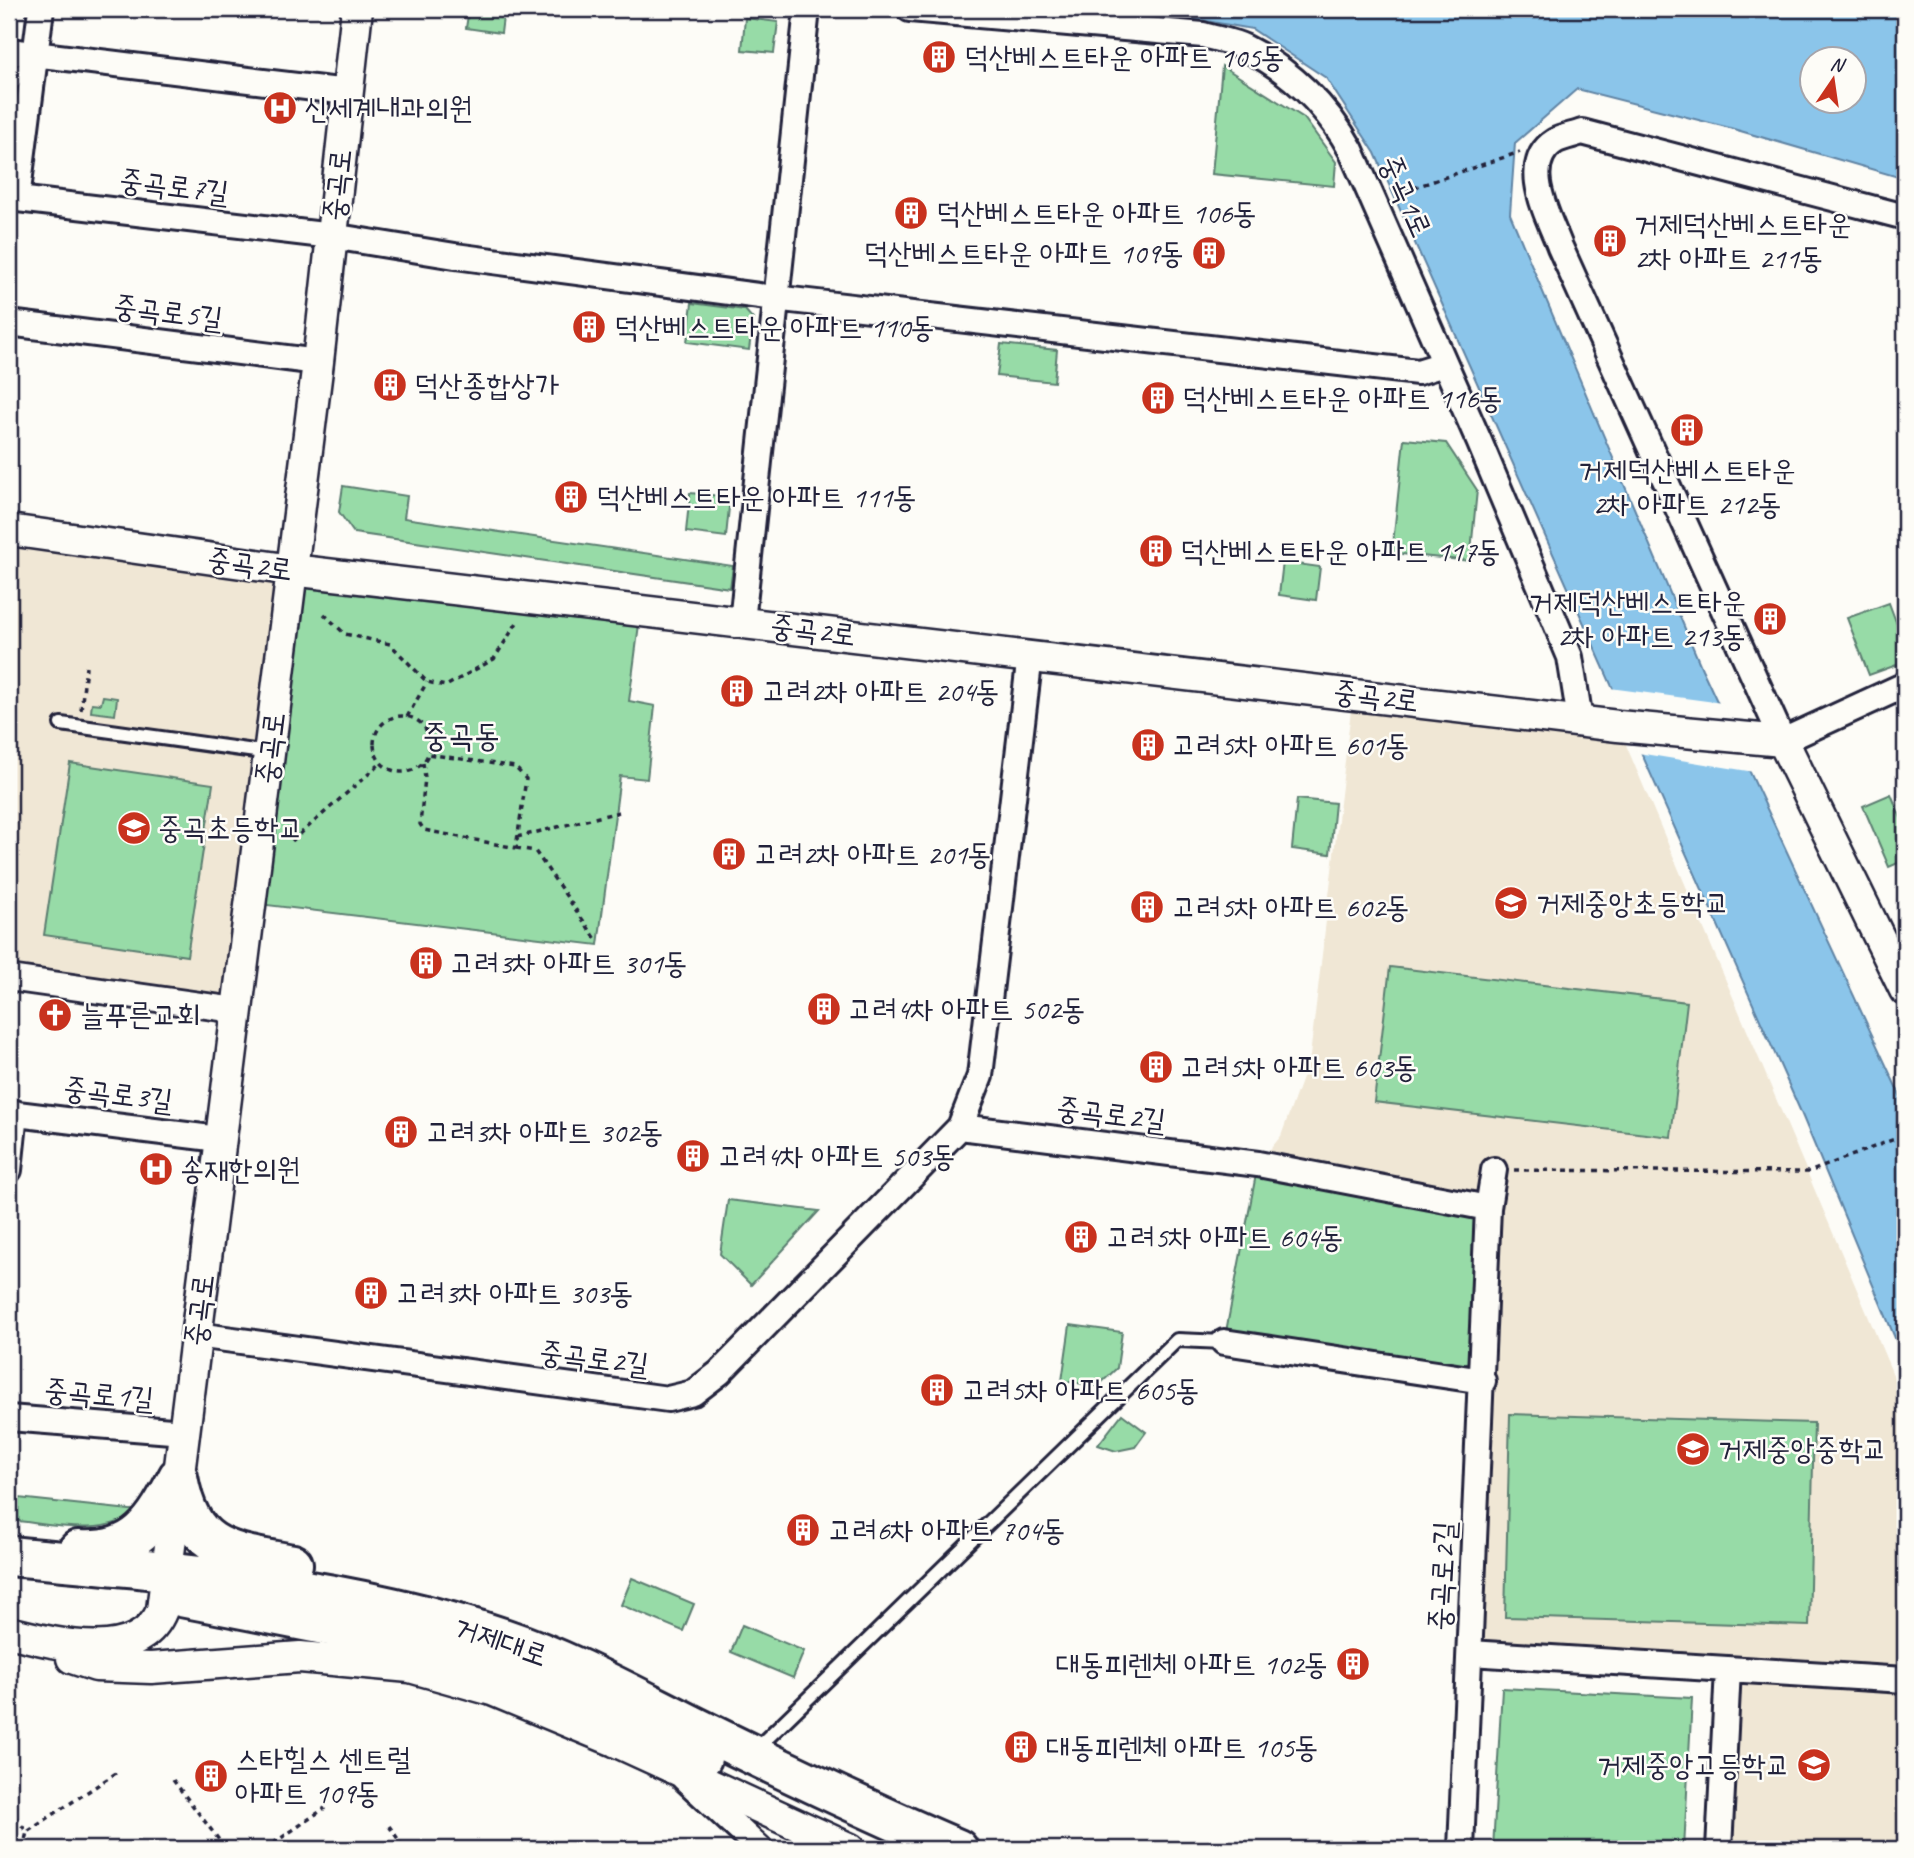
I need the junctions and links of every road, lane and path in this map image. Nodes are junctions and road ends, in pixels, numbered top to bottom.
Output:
1 (41, 9) edge
2 (357, 9) edge
3 (807, 9) edge
4 (910, 9) edge
5 (9, 51) edge
6 (35, 54) junction
7 (9, 88) edge
8 (347, 92) junction
9 (1529, 149) dead end
10 (16, 154) edge
11 (1384, 197) dead end
12 (13, 199) edge
13 (1905, 217) edge
14 (332, 236) junction
15 (775, 299) junction
16 (9, 323) edge
17 (318, 362) junction
18 (1444, 364) junction
19 (9, 530) edge
20 (292, 570) junction
21 (324, 614) dead end
22 (520, 617) dead end
23 (742, 622) junction
24 (1030, 655) junction
25 (86, 667) dead end
26 (427, 682) junction
27 (1905, 685) edge
28 (407, 717) junction
29 (1580, 720) junction
30 (61, 724) dead end
31 (79, 726) junction
32 (1775, 740) junction
33 (269, 753) junction
34 (428, 754) junction
35 (381, 763) junction
36 (423, 763) junction
37 (622, 811) dead end
38 (517, 838) junction
39 (292, 841) dead end
40 (516, 848) junction
41 (596, 939) dead end
42 (9, 978) edge
43 (1905, 990) edge
44 (235, 1010) junction
45 (12, 1113) edge
46 (960, 1127) junction
47 (1905, 1135) edge
48 (219, 1139) junction
49 (9, 1170) edge
50 (1494, 1170) joint
51 (1488, 1208) junction
52 (196, 1335) junction
53 (1224, 1342) joint
54 (1483, 1381) junction
55 (9, 1419) edge
56 (184, 1432) junction
57 (178, 1477) junction
58 (9, 1545) edge
59 (9, 1556) edge
60 (9, 1573) edge
61 (166, 1582) junction
62 (469, 1627) junction
63 (9, 1634) edge
64 (1470, 1653) junction
65 (1728, 1669) junction
66 (1905, 1681) edge
67 (752, 1754) junction
68 (676, 1771) junction
69 (116, 1773) dead end
70 (173, 1780) dead end
71 (325, 1808) dead end
72 (9, 1810) edge
73 (389, 1826) dead end
74 (27, 1832) junction
75 (23, 1849) edge
76 (226, 1849) edge
77 (265, 1849) edge
78 (405, 1849) edge
79 (760, 1849) edge
80 (850, 1849) edge
81 (899, 1849) edge
82 (958, 1849) edge
83 (1461, 1849) edge
84 (1719, 1849) edge

1 - 6 street
2 - 8 street, 중곡로
3 - 15 street
4 - 18 street, 중곡1로
5 - 6 street
6 - 7 lane
6 - 8 street
6 - 10 street
8 - 14 street, 중곡로
9 - 11 path
10 - 12 street
12 - 14 street, 중곡로7길
13 - 32 street
14 - 15 street, 중곡로7길
14 - 17 street, 중곡로
15 - 18 street, 중곡로7길
15 - 23 street
16 - 17 street, 중곡로5길
17 - 20 street, 중곡로
18 - 29 street, 중곡1로
19 - 20 street, 중곡2로
20 - 23 street, 중곡2로
20 - 33 street, 중곡로
21 - 26 path
22 - 26 path
23 - 24 street, 중곡2로
24 - 29 street, 중곡2로
24 - 46 street
25 - 31 path
26 - 28 path
27 - 32 street
28 - 34 path
28 - 35 path
29 - 32 street, 중곡2로
30 - 31 lane
31 - 33 lane
32 - 43 street
33 - 44 street, 중곡로
34 - 36 path
34 - 38 path
35 - 36 path
35 - 39 path
36 - 40 path
37 - 38 path
38 - 40 path
40 - 41 path
42 - 44 street
44 - 48 street, 중곡로
45 - 48 street, 중곡로3길
45 - 49 street
46 - 51 street, 중곡로2길
46 - 52 street, 중곡로2길
47 - 50 path
48 - 52 street, 중곡로
50 - 51 street
51 - 54 street, 중곡로2길
52 - 56 street, 중곡로
53 - 54 street
53 - 67 lane
54 - 64 street, 중곡로2길
55 - 56 street, 중곡로1길
56 - 57 street, 중곡로
57 - 58 main road
57 - 61 street, 중곡로
57 - 62 main road
59 - 61 main road, 거제대로
60 - 61 main road, 거제대로
61 - 62 main road, 거제대로
61 - 63 street, 중곡로
61 - 81 main road, 거제대로
62 - 67 main road, 거제대로
63 - 68 street
64 - 65 street
64 - 83 street, 중곡로2길
65 - 66 street
65 - 84 street
67 - 82 main road, 거제대로
68 - 79 street
68 - 80 street
69 - 74 path
70 - 76 path
71 - 77 path
72 - 74 path
73 - 78 path
74 - 75 path

